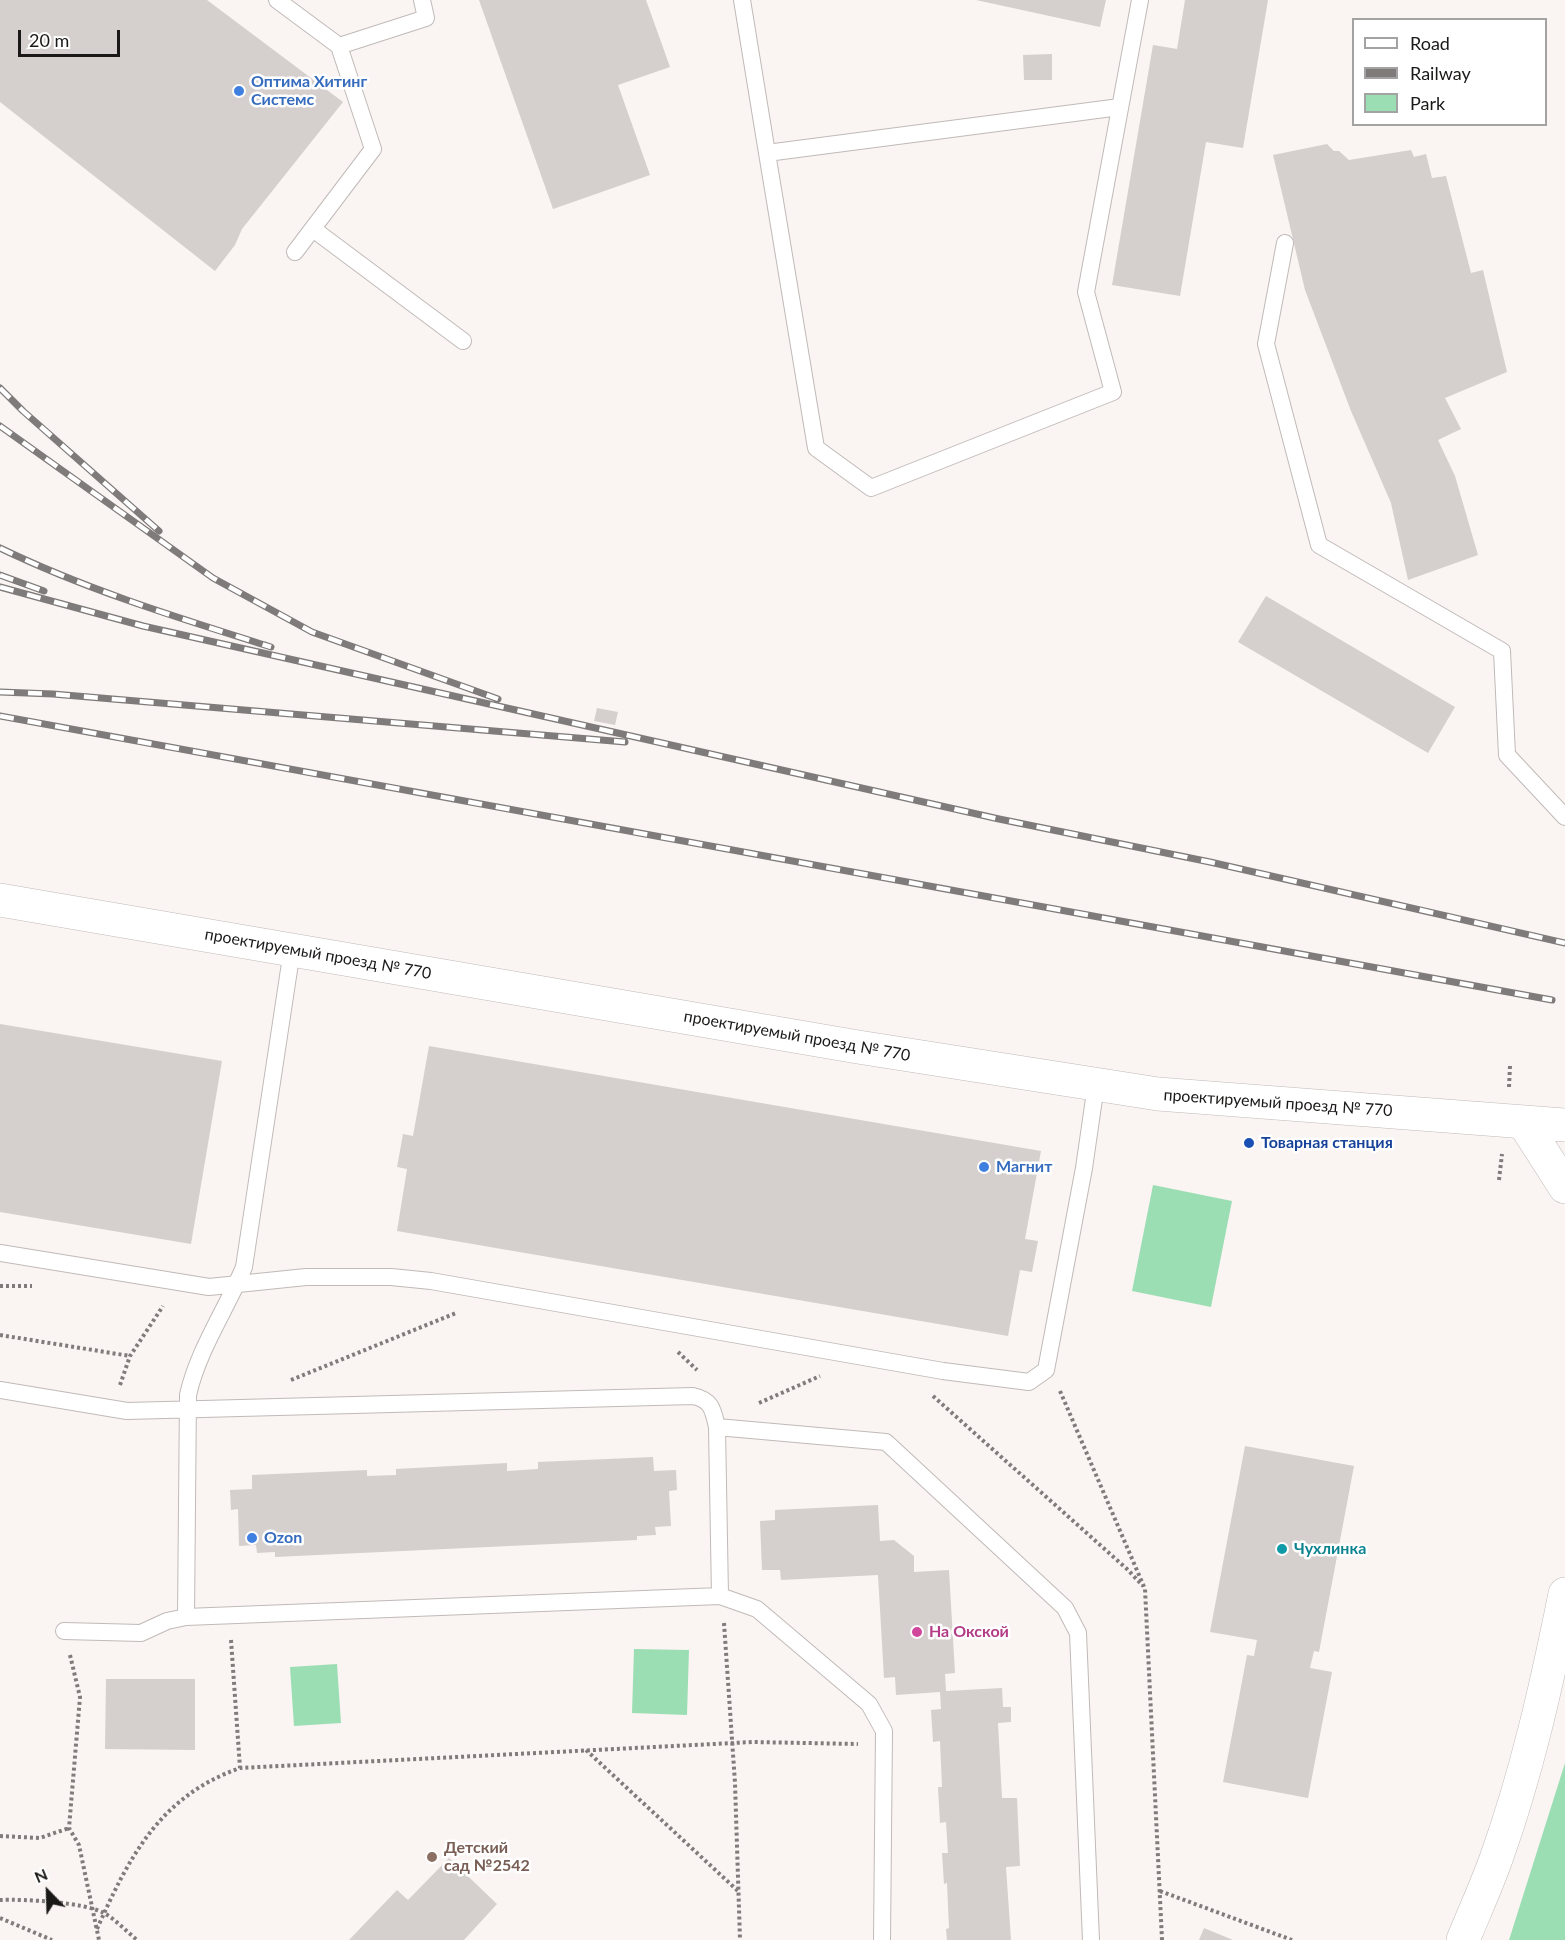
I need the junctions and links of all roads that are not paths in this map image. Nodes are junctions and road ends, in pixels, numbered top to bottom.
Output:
1 (277, 0) edge
2 (422, 0) edge
3 (742, 0) edge
4 (1140, 0) edge
5 (339, 46) junction
6 (1120, 107) junction
7 (767, 153) junction
8 (313, 229) junction
9 (1285, 243) dead end
10 (295, 252) dead end
11 (463, 341) dead end
12 (1565, 817) edge
13 (0, 900) edge
14 (292, 950) junction
15 (1096, 1085) junction
16 (1524, 1123) junction
17 (1565, 1125) edge
18 (1565, 1186) edge
19 (0, 1253) edge
20 (237, 1285) junction
21 (0, 1390) edge
22 (188, 1409) junction
23 (717, 1427) junction
24 (1565, 1594) edge
25 (720, 1596) junction
26 (186, 1617) junction
27 (64, 1631) road end
28 (882, 1940) edge
29 (1091, 1940) edge
30 (1463, 1940) edge

1 - 5 lane
2 - 5 lane
3 - 7 lane
4 - 6 lane
5 - 8 lane
6 - 7 lane
6 - 7 lane
8 - 10 lane
8 - 11 lane
9 - 12 lane
13 - 14 street, проектируемый проезд № 770
14 - 15 street, проектируемый проезд № 770
14 - 20 lane
15 - 16 street, проектируемый проезд № 770
15 - 20 lane
16 - 17 street, проектируемый проезд № 770
16 - 18 street
19 - 20 lane
20 - 22 lane
21 - 22 lane
22 - 23 lane
22 - 26 lane
23 - 25 lane
23 - 29 lane
24 - 30 street
25 - 26 lane
25 - 28 lane
26 - 27 lane

